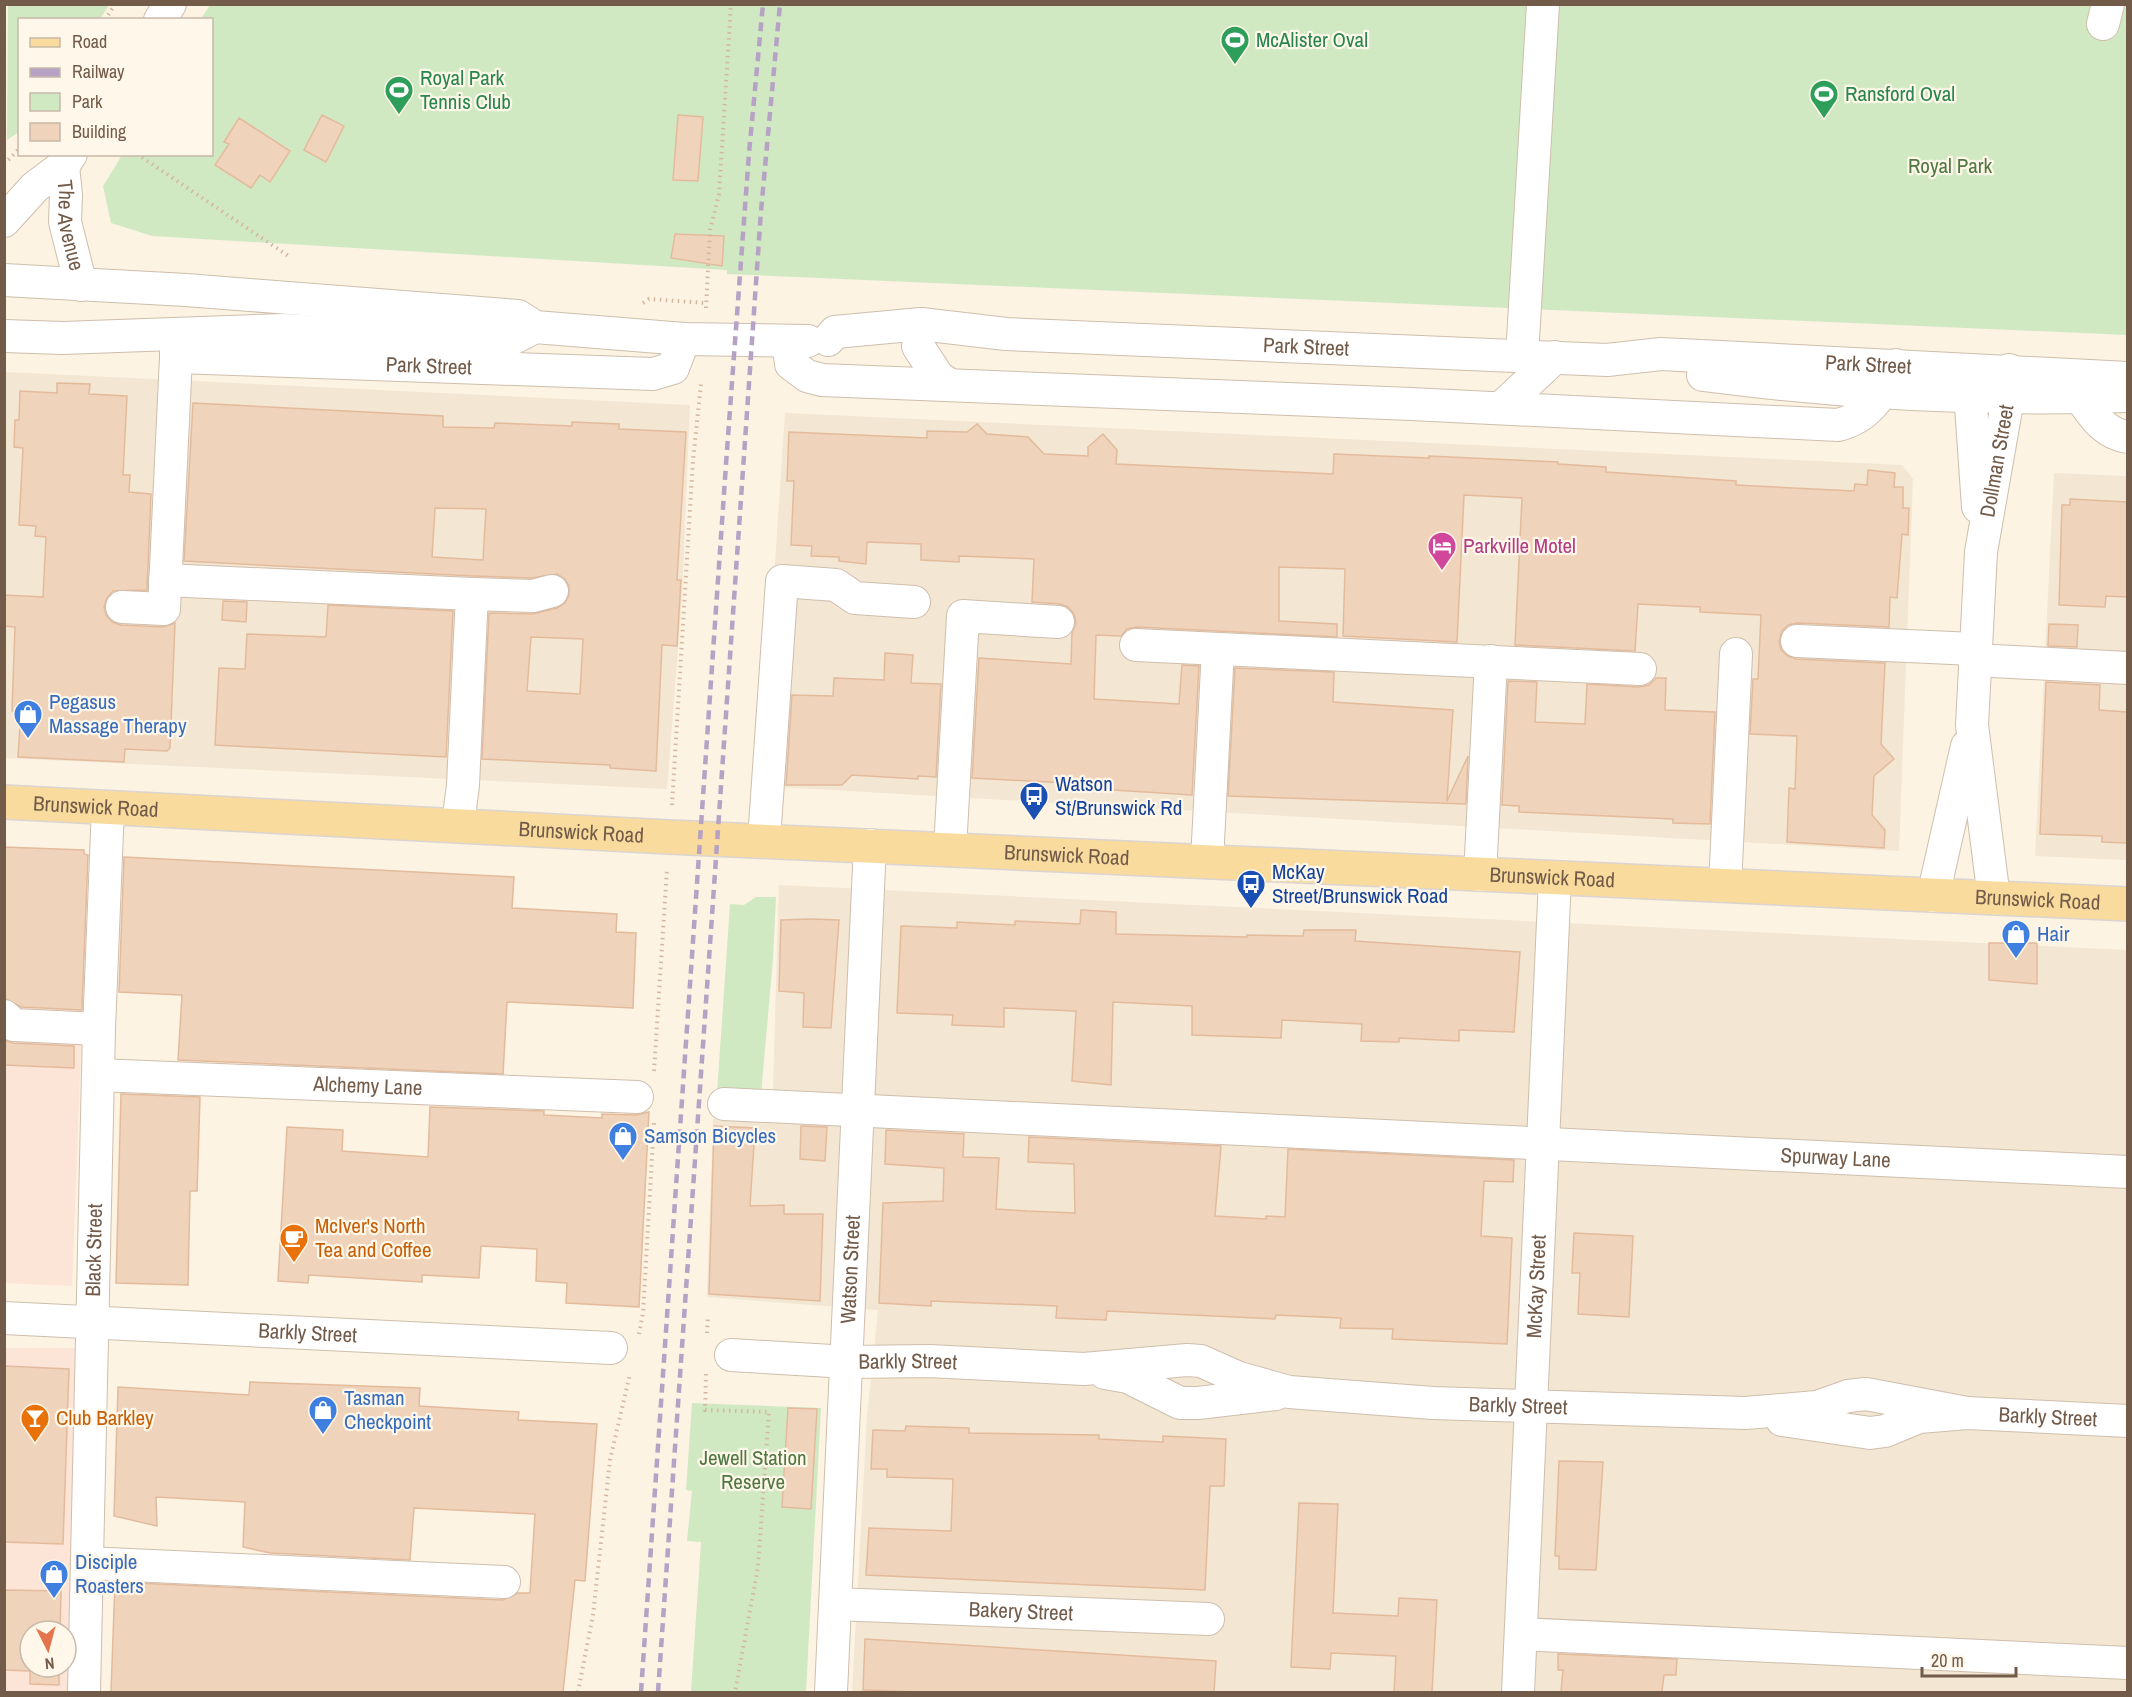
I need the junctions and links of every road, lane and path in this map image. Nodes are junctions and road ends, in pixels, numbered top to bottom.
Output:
1 (115, 4) edge
2 (170, 4) edge
3 (1543, 4) edge
4 (106, 18) edge
5 (161, 18) edge
6 (18, 150) edge
7 (139, 156) edge
8 (67, 160) edge
9 (4, 164) edge
10 (4, 221) edge
11 (290, 257) dead end
12 (4, 280) edge
13 (81, 285) junction
14 (535, 327) junction
15 (1006, 334) junction
16 (4, 336) edge
17 (684, 339) junction
18 (828, 340) junction
19 (788, 342) junction
20 (176, 345) junction
21 (918, 346) junction
22 (1522, 356) junction
23 (1555, 357) junction
24 (2127, 378) edge
25 (1889, 379) junction
26 (1969, 383) junction
27 (2008, 384) junction
28 (950, 385) junction
29 (2127, 396) edge
30 (2080, 397) junction
31 (1501, 408) junction
32 (2127, 437) edge
33 (1981, 552) junction
34 (165, 580) junction
35 (552, 591) dead end
36 (472, 594) junction
37 (914, 602) dead end
38 (122, 607) dead end
39 (1058, 622) dead end
40 (1797, 641) dead end
41 (1136, 645) dead end
42 (1218, 649) junction
43 (1736, 654) dead end
44 (1974, 655) junction
45 (1491, 662) junction
46 (2127, 668) edge
47 (1640, 669) dead end
48 (1972, 725) junction
49 (4, 802) edge
50 (108, 807) junction
51 (458, 825) junction
52 (764, 840) junction
53 (870, 845) junction
54 (950, 849) junction
55 (1208, 861) junction
56 (1480, 875) junction
57 (1556, 878) junction
58 (1725, 886) junction
59 (1934, 896) junction
60 (1994, 898) junction
61 (2127, 904) edge
62 (4, 1016) edge
63 (99, 1029) junction
64 (98, 1075) junction
65 (638, 1097) dead end
66 (724, 1104) dead end
67 (858, 1109) junction
68 (1544, 1143) junction
69 (2127, 1172) edge
70 (708, 1317) dead end
71 (4, 1318) edge
72 (92, 1323) junction
73 (611, 1348) dead end
74 (715, 1353) junction
75 (848, 1362) junction
76 (1084, 1369) junction
77 (1289, 1392) junction
78 (1533, 1407) junction
79 (2127, 1421) edge
80 (87, 1563) junction
81 (504, 1582) dead end
82 (835, 1604) junction
83 (1208, 1618) dead end
84 (1521, 1634) junction
85 (2127, 1663) edge
86 (84, 1692) edge
87 (735, 1692) edge
88 (831, 1692) edge
89 (1518, 1692) edge

1 - 4 path
2 - 5 street
3 - 22 street
6 - 9 path
7 - 11 path
8 - 10 street, The Avenue
8 - 13 street, The Avenue
12 - 13 street, Park Street
13 - 14 street, Park Street
14 - 17 street, Park Street
14 - 20 street, Park Street
15 - 18 street, Park Street
15 - 21 street, Park Street
15 - 22 street, Park Street
16 - 20 street, Park Street
17 - 19 street, Park Street
17 - 20 street, Park Street
18 - 19 street, Park Street
18 - 21 street, Park Street
19 - 28 street
20 - 34 street
21 - 28 street
22 - 23 street, Park Street
23 - 25 street, Park Street
23 - 31 street
24 - 27 street, Park Street
25 - 26 street, Park Street
25 - 31 street
26 - 27 street, Park Street
26 - 33 street, Dollman Street
27 - 30 street, Park Street
27 - 33 street, Dollman Street
28 - 31 street
29 - 30 street, Park Street
30 - 32 street
33 - 44 street, Dollman Street
34 - 36 street
34 - 38 street
35 - 36 street
36 - 51 street
37 - 52 street
39 - 54 street
40 - 44 street
41 - 42 street
42 - 45 street
42 - 55 street
43 - 58 street
44 - 46 street
44 - 48 street, Dollman Street
45 - 47 street
45 - 56 street
48 - 59 street, Dollman Street
48 - 60 street, Dollman Street
49 - 50 main road, Brunswick Road
50 - 51 main road, Brunswick Road
50 - 63 street, Black Street
51 - 52 main road, Brunswick Road
52 - 53 main road, Brunswick Road
53 - 54 main road, Brunswick Road
53 - 67 street, Watson Street
54 - 55 main road, Brunswick Road
55 - 56 main road, Brunswick Road
56 - 57 main road, Brunswick Road
57 - 58 main road, Brunswick Road
57 - 68 street, McKay Street
58 - 59 main road, Brunswick Road
59 - 60 main road, Brunswick Road
60 - 61 main road, Brunswick Road
62 - 63 street
63 - 64 street, Black Street
64 - 65 street, Alchemy Lane
64 - 72 street, Black Street
66 - 67 street, Spurway Lane
67 - 68 street, Spurway Lane
67 - 75 street, Watson Street
68 - 69 street, Spurway Lane
68 - 78 street, McKay Street
70 - 74 path
71 - 72 street, Barkly Street
72 - 73 street, Barkly Street
72 - 80 street, Black Street
74 - 75 street, Barkly Street
74 - 87 path
75 - 76 street, Barkly Street
75 - 82 street, Watson Street
76 - 77 street, Barkly Street
76 - 77 street, Barkly Street
77 - 78 street, Barkly Street
78 - 79 street, Barkly Street
78 - 84 street, McKay Street
80 - 81 street
80 - 86 street, Black Street
82 - 83 street, Bakery Street
82 - 88 street, Watson Street
84 - 85 street
84 - 89 street, McKay Street

